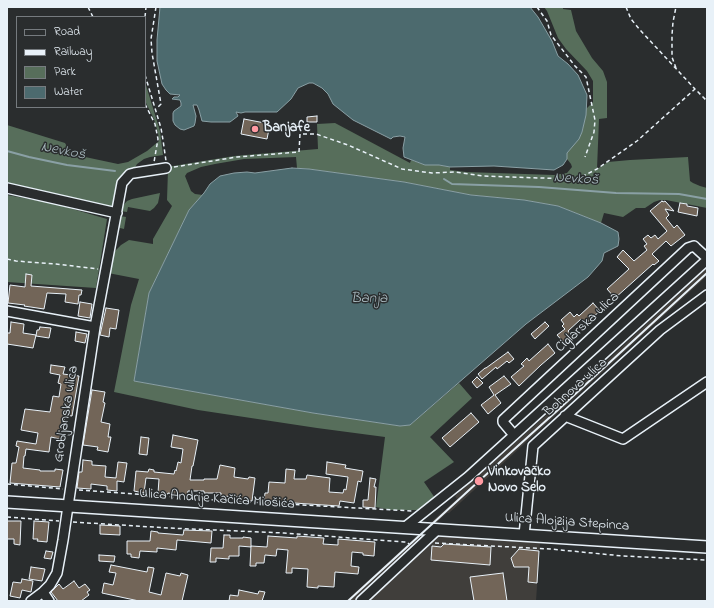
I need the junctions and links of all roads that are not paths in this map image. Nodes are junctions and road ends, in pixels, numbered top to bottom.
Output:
1 (166, 168) road end
2 (7, 188) edge
3 (116, 213) junction
4 (707, 259) edge
5 (707, 294) edge
6 (7, 311) edge
7 (95, 327) junction
8 (707, 382) edge
9 (565, 416) junction
10 (514, 435) junction
11 (7, 502) edge
12 (68, 506) junction
13 (404, 528) junction
14 (432, 530) junction
15 (524, 536) junction
16 (707, 547) edge
17 (43, 592) junction
18 (31, 601) edge
19 (49, 601) edge
20 (361, 601) edge

1 - 3 street, Grobljanska ulica
2 - 3 street
3 - 7 street, Grobljanska ulica
4 - 10 street, Ciglarska ulica
4 - 10 street, Ciglarska ulica
5 - 9 street, Bohnova ulica
6 - 7 street
7 - 12 street, Grobljanska ulica
8 - 9 street
9 - 15 street, Bohnova ulica
10 - 13 street, Ciglarska ulica
11 - 12 main road, Ulica Andrije Kačića Miošića
12 - 13 main road, Ulica Andrije Kačića Miošića
12 - 17 street, Grobljanska ulica
13 - 14 main road, Ulica Andrije Kačića Miošića
14 - 15 main road, Ulica Alojzija Stepinca
14 - 20 street
15 - 16 main road, Ulica Alojzija Stepinca
17 - 18 street, Grobljanska ulica
17 - 19 street

